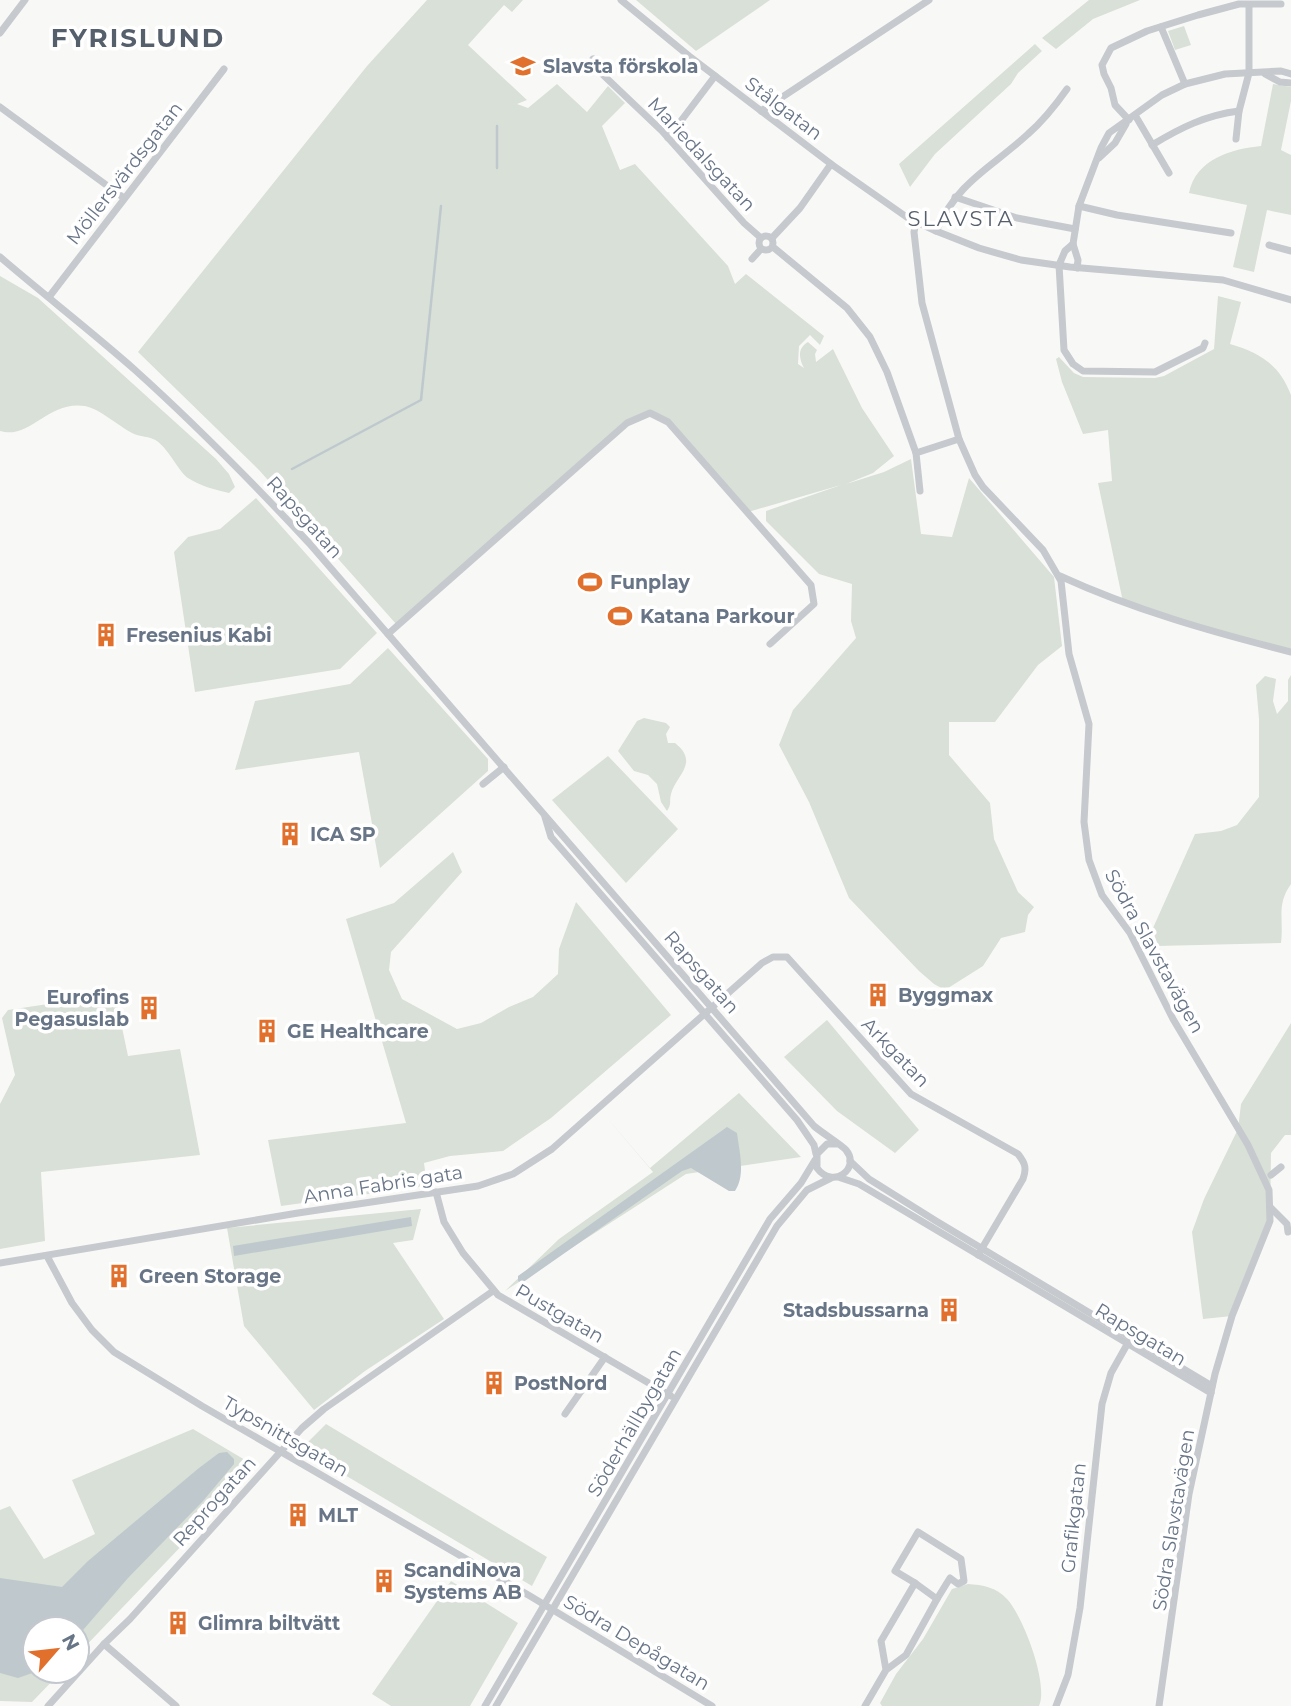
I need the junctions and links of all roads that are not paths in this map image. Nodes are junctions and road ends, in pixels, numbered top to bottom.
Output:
1 (25, 0) edge
2 (621, 0) edge
3 (929, 0) edge
4 (1281, 4) dead end
5 (1249, 5) junction
6 (1161, 27) junction
7 (0, 33) edge
8 (593, 59) dead end
9 (224, 69) dead end
10 (1249, 72) junction
11 (1264, 74) junction
12 (1291, 74) edge
13 (716, 76) junction
14 (1291, 83) edge
15 (1185, 84) junction
16 (1067, 89) dead end
17 (0, 107) edge
18 (761, 111) junction
19 (1239, 111) junction
20 (1132, 118) junction
21 (668, 138) junction
22 (1236, 139) dead end
23 (1152, 145) junction
24 (831, 164) junction
25 (1169, 173) dead end
26 (955, 197) junction
27 (124, 198) junction
28 (1079, 206) junction
29 (916, 222) junction
30 (1075, 229) junction
31 (936, 231) junction
32 (1231, 233) dead end
33 (761, 238) junction
34 (772, 238) junction
35 (1073, 244) junction
36 (1269, 245) dead end
37 (773, 247) junction
38 (761, 249) junction
39 (1291, 251) edge
40 (0, 258) edge
41 (752, 259) dead end
42 (1059, 265) junction
43 (1077, 268) junction
44 (49, 297) junction
45 (1291, 300) edge
46 (1205, 344) dead end
47 (959, 439) junction
48 (916, 453) junction
49 (920, 491) dead end
50 (1059, 576) junction
51 (388, 634) junction
52 (770, 644) dead end
53 (1291, 652) edge
54 (504, 767) junction
55 (483, 784) dead end
56 (545, 817) junction
57 (712, 1008) junction
58 (705, 1014) junction
59 (837, 1144) junction
60 (816, 1157) junction
61 (850, 1161) junction
62 (1281, 1167) dead end
63 (1270, 1175) dead end
64 (834, 1177) junction
65 (436, 1192) junction
66 (1270, 1207) junction
67 (1289, 1225) edge
68 (980, 1252) junction
69 (47, 1256) junction
70 (0, 1263) edge
71 (493, 1291) junction
72 (1130, 1341) junction
73 (605, 1357) junction
74 (1212, 1390) junction
75 (672, 1396) junction
76 (565, 1414) dead end
77 (280, 1451) junction
78 (915, 1583) junction
79 (937, 1599) junction
80 (545, 1605) junction
81 (553, 1610) junction
82 (104, 1644) junction
83 (886, 1670) junction
84 (50, 1705) edge
85 (176, 1706) edge
86 (485, 1706) edge
87 (496, 1706) edge
88 (712, 1706) edge
89 (864, 1706) edge
90 (1056, 1706) edge
91 (1159, 1706) edge

1 - 7 street
2 - 13 street, Stålgatan
3 - 18 street
4 - 5 street
5 - 6 street
5 - 10 street
6 - 15 street
6 - 20 street
8 - 21 street, Mariedalsgatan
9 - 27 street, Möllersvärdsgatan
10 - 11 street
10 - 15 street
10 - 19 street
11 - 12 street
11 - 14 street
13 - 18 street, Stålgatan
13 - 21 street
15 - 20 street
16 - 26 street
17 - 27 street
18 - 24 street, Stålgatan
19 - 22 street
19 - 23 street
20 - 23 street
20 - 28 street
21 - 33 street, Mariedalsgatan
23 - 25 street
24 - 29 street, Stålgatan
24 - 34 street
26 - 30 street
26 - 31 street
27 - 44 street, Möllersvärdsgatan
28 - 30 street
28 - 32 street
29 - 31 street, Stålgatan
29 - 47 street, Södra Slavstavägen
30 - 35 street
31 - 42 street, Stålgatan
33 - 34 street
33 - 38 street
34 - 37 street
35 - 42 street
35 - 43 street
36 - 39 street
37 - 38 street
37 - 48 street
38 - 41 street
40 - 44 street, Rapsgatan
42 - 43 street, Stålgatan
42 - 46 street
43 - 45 street, Stålgatan
44 - 51 street, Rapsgatan
47 - 48 street
47 - 50 street, Södra Slavstavägen
48 - 49 street
50 - 53 street
50 - 66 street, Södra Slavstavägen
51 - 52 street
51 - 54 street, Rapsgatan
54 - 55 street
54 - 56 street, Rapsgatan
56 - 57 street, Rapsgatan
56 - 58 street, Rapsgatan
57 - 58 street, Anna Fabris gata
57 - 59 street, Rapsgatan
57 - 68 street, Arkgatan
58 - 60 street, Rapsgatan
58 - 65 street, Anna Fabris gata
59 - 60 street
59 - 61 street
60 - 64 street
60 - 75 street, Söderhällbygatan
61 - 64 street
61 - 68 street, Rapsgatan
62 - 63 street
64 - 68 street, Rapsgatan
64 - 75 street, Söderhällbygatan
65 - 69 street, Anna Fabris gata
65 - 71 street, Pustgatan
66 - 67 street
66 - 74 street, Södra Slavstavägen
68 - 72 street, Rapsgatan
69 - 70 street, Anna Fabris gata
69 - 77 street, Typsnittsgatan
71 - 73 street, Pustgatan
71 - 77 street, Reprogatan
72 - 74 street, Rapsgatan
72 - 90 street, Grafikgatan
73 - 75 street, Pustgatan
73 - 76 street
74 - 91 street, Södra Slavstavägen
75 - 80 street, Söderhällbygatan
75 - 81 street, Söderhällbygatan
77 - 80 street, Typsnittsgatan
77 - 82 street, Reprogatan
78 - 79 street
78 - 79 street
78 - 83 street
79 - 83 street
80 - 81 street, Södra Depågatan
80 - 86 street, Söderhällbygatan
81 - 87 street, Söderhällbygatan
81 - 88 street, Södra Depågatan
82 - 84 street, Reprogatan
82 - 85 street
83 - 89 street

